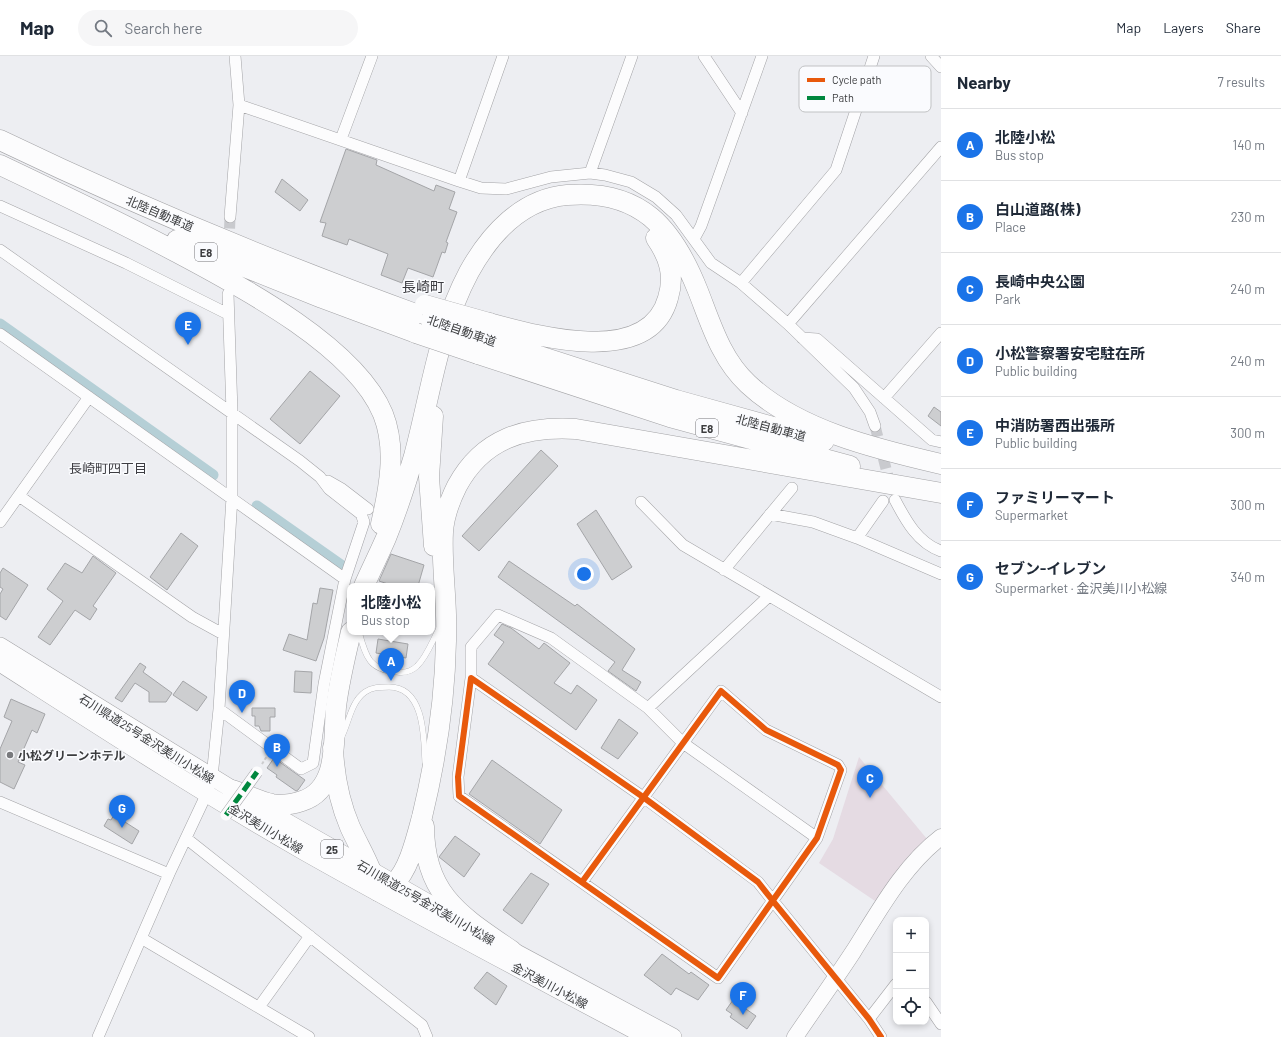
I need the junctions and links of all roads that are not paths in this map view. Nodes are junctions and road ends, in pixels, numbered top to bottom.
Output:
1 (235, 56) edge
2 (372, 56) edge
3 (503, 56) edge
4 (632, 56) edge
5 (704, 56) edge
6 (762, 56) edge
7 (874, 56) edge
8 (928, 57) edge
9 (871, 66) edge
10 (941, 67) edge
11 (239, 105) junction
12 (855, 112) edge
13 (742, 113) junction
14 (342, 139) junction
15 (0, 140) edge
16 (941, 147) edge
17 (0, 160) edge
18 (0, 165) edge
19 (590, 173) junction
20 (459, 181) junction
21 (0, 206) edge
22 (230, 217) tunnel mouth
23 (694, 239) junction
24 (0, 250) edge
25 (741, 283) junction
26 (228, 294) dead end
27 (228, 314) junction
28 (421, 318) junction
29 (788, 324) junction
30 (941, 333) edge
31 (0, 334) edge
32 (483, 338) junction
33 (802, 338) junction
34 (89, 397) junction
35 (884, 398) junction
36 (232, 412) junction
37 (875, 426) tunnel mouth
38 (941, 442) edge
39 (941, 464) edge
40 (941, 470) edge
41 (320, 476) junction
42 (792, 488) dead end
43 (941, 488) edge
44 (941, 493) edge
45 (19, 496) junction
46 (232, 498) junction
47 (895, 500) tunnel mouth
48 (883, 501) dead end
49 (640, 502) dead end
50 (368, 509) dead end
51 (770, 514) junction
52 (0, 522) edge
53 (857, 538) junction
54 (941, 551) edge
55 (724, 570) junction
56 (941, 574) edge
57 (345, 579) junction
58 (365, 583) edge
59 (365, 583) edge
60 (445, 596) junction
61 (769, 596) junction
62 (446, 616) junction
63 (223, 634) junction
64 (350, 635) edge
65 (360, 635) edge
66 (0, 646) edge
67 (0, 663) edge
68 (472, 678) junction
69 (941, 697) edge
70 (648, 708) junction
71 (218, 709) junction
72 (683, 743) junction
73 (333, 747) junction
74 (257, 772) road end
75 (209, 785) junction
76 (232, 790) junction
77 (643, 797) junction
78 (0, 802) edge
79 (425, 804) junction
80 (226, 814) dead end
81 (941, 837) edge
82 (818, 838) junction
83 (187, 839) junction
84 (373, 872) junction
85 (169, 874) junction
86 (582, 882) junction
87 (386, 887) junction
88 (773, 901) junction
89 (310, 936) junction
90 (141, 938) junction
91 (512, 951) junction
92 (836, 978) junction
93 (893, 988) edge
94 (929, 1006) edge
95 (258, 1007) junction
96 (869, 1019) junction
97 (941, 1024) edge
98 (98, 1037) edge
99 (309, 1037) edge
100 (427, 1037) edge
101 (647, 1037) edge
102 (673, 1037) edge
103 (795, 1037) edge
104 (881, 1037) edge

1 - 11 street
2 - 14 street
3 - 20 street
4 - 19 street
5 - 13 street
6 - 13 street
7 - 9 street
8 - 10 street
11 - 14 street
11 - 22 street
12 - 25 street
13 - 23 street
14 - 20 street
15 - 28 highway, 北陸自動車道 / E8
16 - 29 street
17 - 28 highway, 北陸自動車道 / E8
18 - 58 highway
19 - 20 street
19 - 23 street
21 - 27 street
23 - 25 street
24 - 36 street
25 - 29 street
26 - 27 street
27 - 36 street
28 - 32 highway, 北陸自動車道 / E8, bridge
28 - 32 highway, bridge
29 - 33 street
30 - 35 street
31 - 34 street
32 - 40 highway, 北陸自動車道 / E8
32 - 43 highway, 北陸自動車道 / E8
32 - 60 highway
33 - 35 street
33 - 37 street
34 - 45 street
34 - 46 street
35 - 38 street
36 - 41 street
36 - 46 street
39 - 59 highway
41 - 50 street
41 - 57 street
42 - 51 street
44 - 60 highway
45 - 52 street
45 - 63 street
46 - 57 street
46 - 63 street
47 - 54 street
48 - 53 street
49 - 55 street
51 - 53 street
51 - 55 street
53 - 56 street
55 - 61 street
57 - 71 street
60 - 62 highway
61 - 69 street
61 - 70 street
62 - 65 lane
62 - 79 highway
63 - 71 street
64 - 73 highway
66 - 75 main road, 石川県道25号金沢美川小松線 / 25
67 - 75 main road, 金沢美川小松線 / 25
68 - 70 street
68 - 77 street
68 - 86 street
70 - 72 street
71 - 75 street
72 - 77 street
72 - 82 street
72 - 82 street
73 - 76 highway
73 - 79 lane
73 - 84 highway
74 - 80 street, bridge
75 - 76 main road, 石川県道25号金沢美川小松線 / 25
75 - 83 street
75 - 87 main road, 金沢美川小松線 / 25
76 - 84 main road, 石川県道25号金沢美川小松線 / 25
77 - 86 street
77 - 88 street
78 - 85 street
79 - 87 highway
79 - 91 highway
81 - 92 street
82 - 88 street
83 - 85 street
83 - 89 street
84 - 87 highway
85 - 90 street
86 - 88 street
87 - 91 main road, 石川県道25号金沢美川小松線 / 25
87 - 101 main road, 金沢美川小松線 / 25
88 - 92 street
89 - 95 street
89 - 100 street
90 - 95 street
90 - 98 street
91 - 102 main road, 石川県道25号金沢美川小松線 / 25
92 - 96 street
92 - 103 street
93 - 96 street
94 - 97 street
95 - 99 street
96 - 104 street

